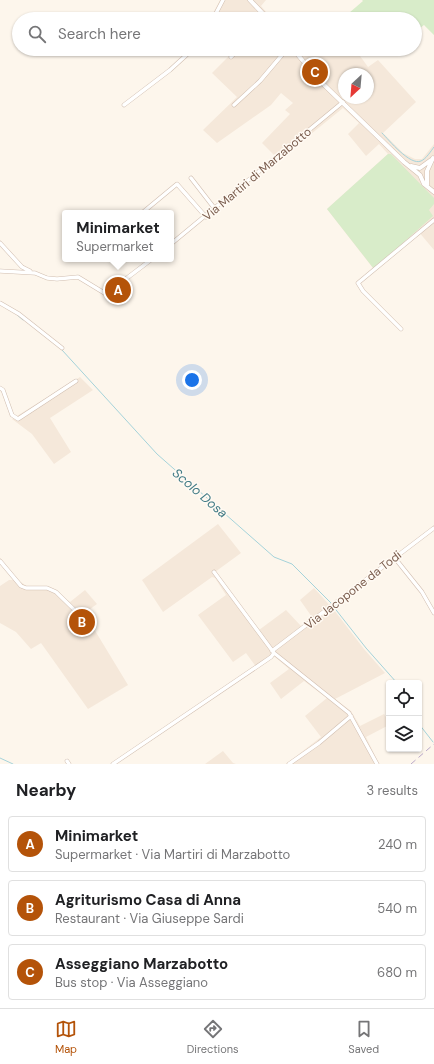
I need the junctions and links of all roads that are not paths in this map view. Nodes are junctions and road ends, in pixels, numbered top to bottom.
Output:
1 (223, 0) edge
2 (250, 0) edge
3 (217, 12) edge
4 (261, 12) edge
5 (185, 56) edge
6 (281, 56) edge
7 (299, 56) edge
8 (338, 98) edge
9 (340, 104) edge
10 (344, 104) edge
11 (124, 105) dead end
12 (234, 105) dead end
13 (434, 157) edge
14 (408, 166) junction
15 (421, 168) junction
16 (426, 172) junction
17 (420, 174) junction
18 (191, 178) dead end
19 (428, 187) junction
20 (434, 192) edge
21 (146, 210) edge
22 (215, 210) junction
23 (206, 217) junction
24 (434, 220) edge
25 (174, 242) edge
26 (0, 243) edge
27 (148, 262) edge
28 (23, 270) junction
29 (0, 271) edge
30 (0, 303) edge
31 (401, 329) dead end
32 (62, 348) dead end
33 (76, 381) dead end
34 (0, 388) edge
35 (434, 528) edge
36 (394, 557) junction
37 (0, 561) edge
38 (214, 572) dead end
39 (434, 613) edge
40 (88, 623) dead end
41 (273, 652) junction
42 (352, 716) junction
43 (113, 764) edge
44 (288, 764) edge
45 (377, 764) edge

1 - 3 street
2 - 4 street
5 - 11 street
6 - 12 street
7 - 8 street
9 - 22 street, Via Martiri di Marzabotto
10 - 14 street
13 - 15 street
13 - 16 street
14 - 15 street
14 - 17 street
15 - 16 street
15 - 17 street
16 - 17 street
16 - 19 street
17 - 19 street
18 - 22 street
19 - 20 street
21 - 23 street
22 - 23 street, Via Martiri di Marzabotto
23 - 25 street, Via Martiri di Marzabotto
24 - 31 street
26 - 28 street
27 - 28 street
28 - 29 street
30 - 32 street
33 - 34 street
35 - 36 street, Via Jacopone da Todi
36 - 39 street
36 - 41 street, Via Jacopone da Todi
37 - 40 street
38 - 41 street
41 - 42 street
41 - 43 street, Via Jacopone da Todi
42 - 44 street
42 - 45 street

